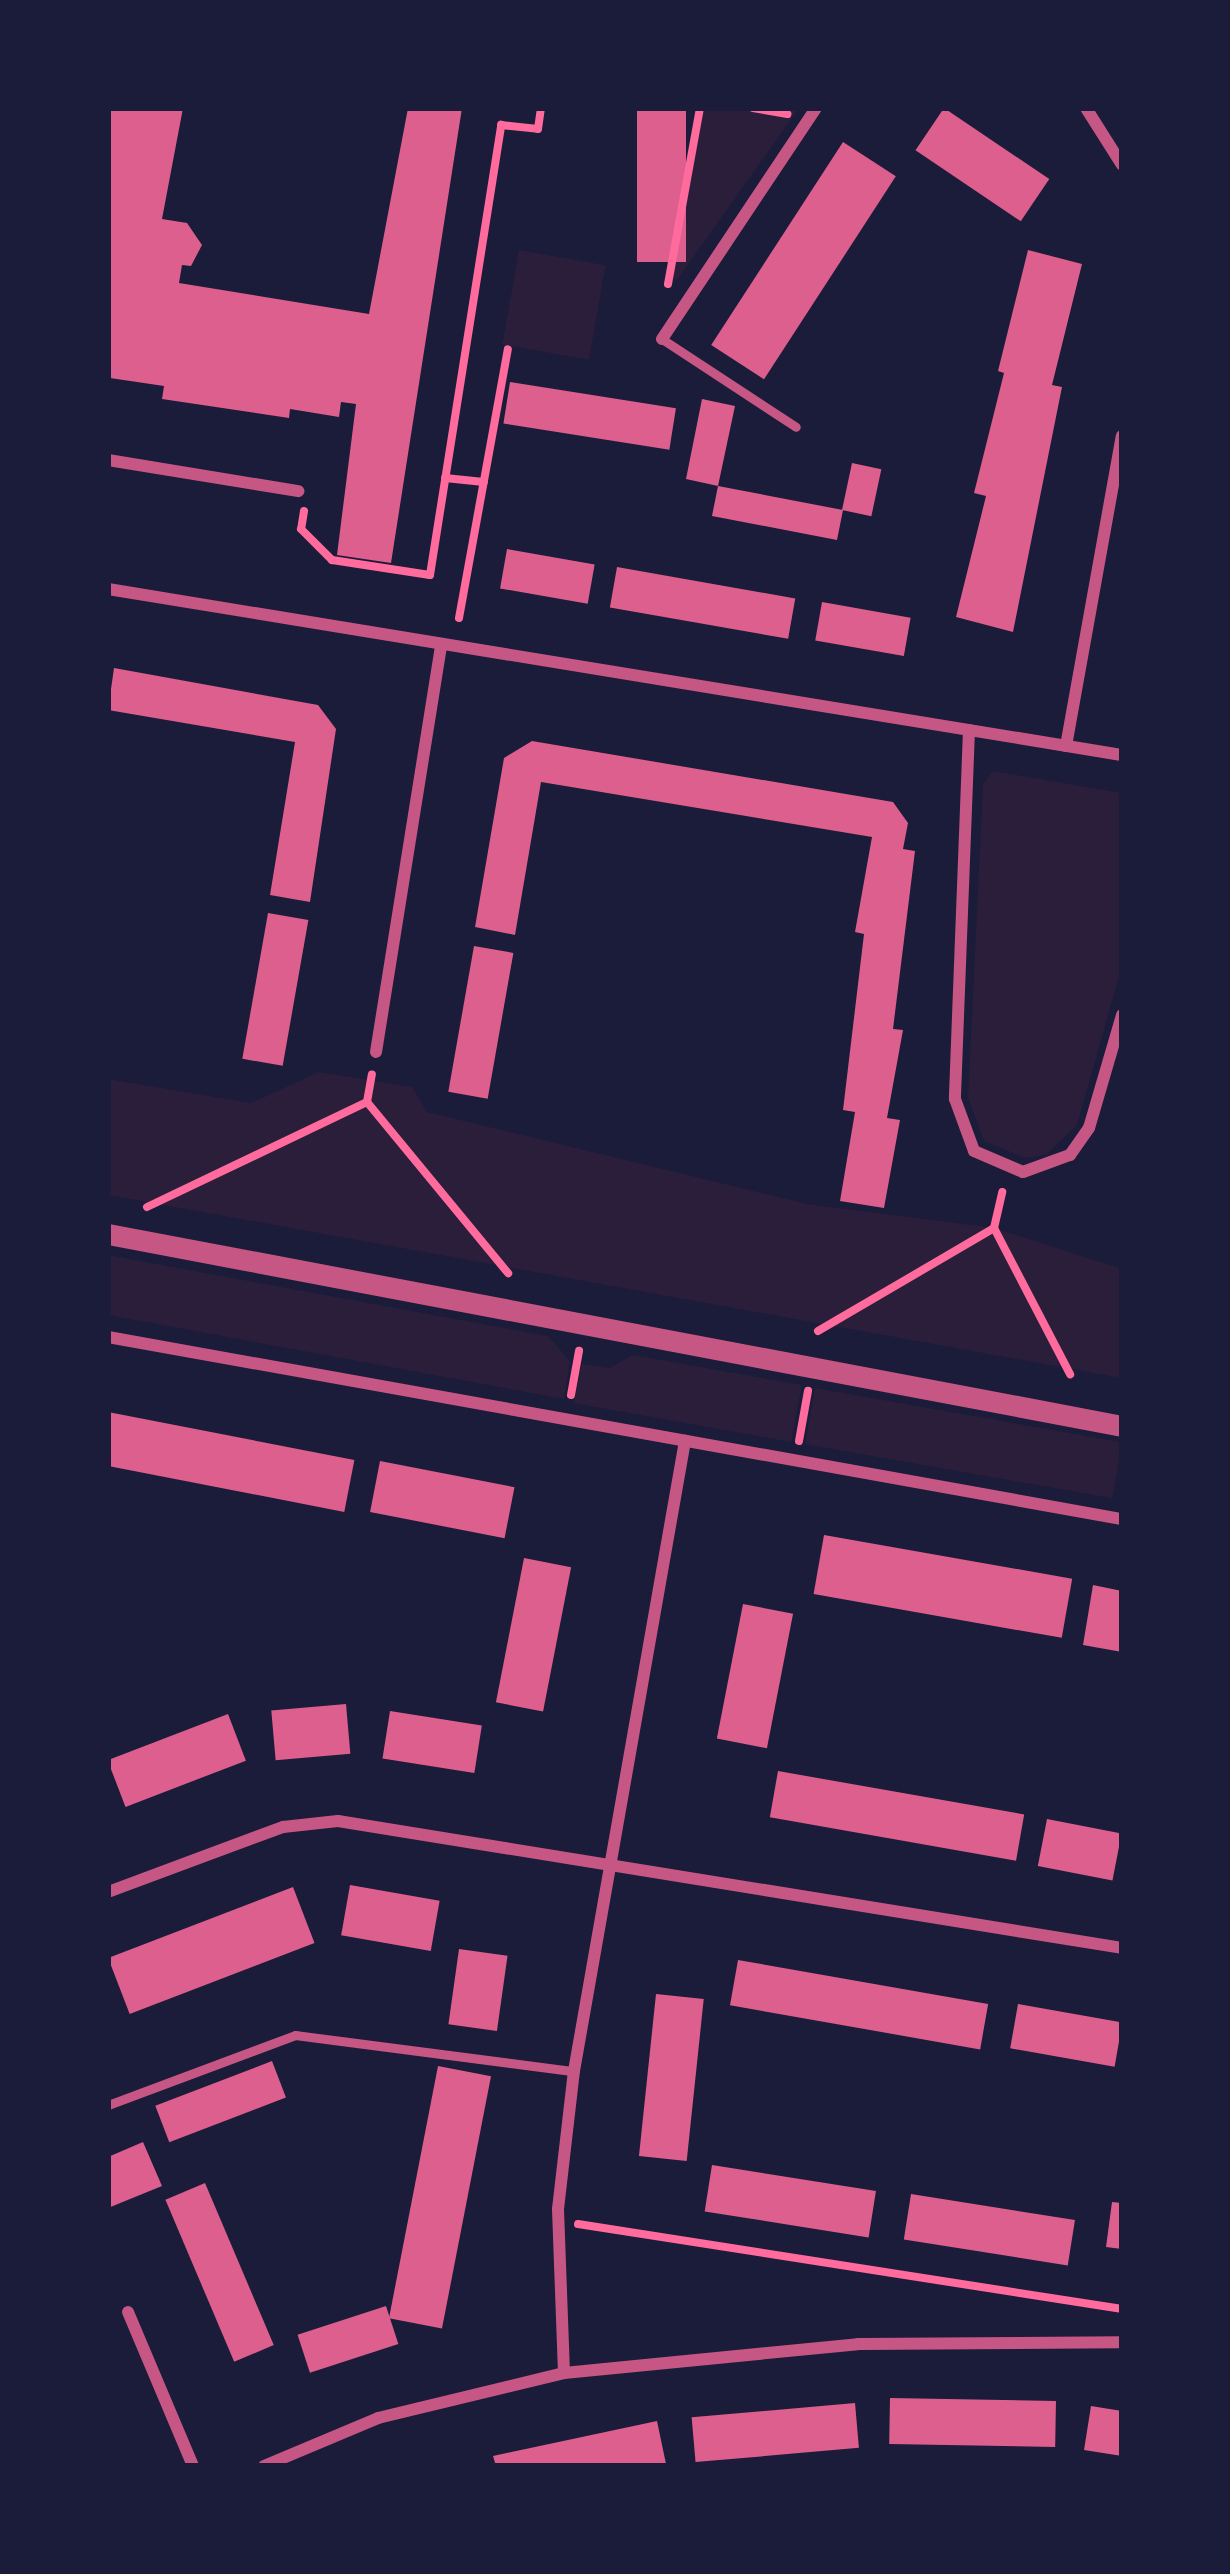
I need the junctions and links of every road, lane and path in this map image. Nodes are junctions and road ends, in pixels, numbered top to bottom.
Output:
1 (541, 108) edge
2 (700, 108) edge
3 (816, 108) edge
4 (1086, 108) edge
5 (1122, 165) edge
6 (662, 340) junction
7 (508, 349) dead end
8 (796, 427) dead end
9 (1122, 436) edge
10 (108, 460) edge
11 (445, 478) junction
12 (484, 482) junction
13 (302, 491) joint
14 (108, 589) edge
15 (459, 618) dead end
16 (441, 645) junction
17 (969, 730) junction
18 (1066, 746) junction
19 (1122, 755) edge
20 (1122, 1015) edge
21 (374, 1060) joint
22 (368, 1102) junction
23 (1001, 1192) dead end
24 (147, 1207) dead end
25 (994, 1228) junction
26 (108, 1234) edge
27 (508, 1273) dead end
28 (818, 1331) dead end
29 (108, 1336) edge
30 (580, 1345) dead end
31 (1070, 1374) dead end
32 (808, 1387) dead end
33 (569, 1402) dead end
34 (1122, 1426) edge
35 (685, 1441) junction
36 (798, 1443) dead end
37 (1122, 1520) edge
38 (613, 1866) junction
39 (108, 1892) edge
40 (1122, 1948) edge
41 (574, 2072) junction
42 (108, 2105) edge
43 (559, 2221) junction
44 (1122, 2309) edge
45 (128, 2312) dead end
46 (1122, 2342) edge
47 (564, 2373) junction
48 (193, 2466) edge
49 (264, 2466) edge

1 - 11 path
2 - 6 path
3 - 6 street
4 - 5 street
6 - 8 lane
7 - 12 path
9 - 18 street
10 - 13 street
11 - 12 path
11 - 13 path
12 - 15 path
14 - 16 street
16 - 17 street
16 - 21 street
17 - 18 street
17 - 20 street
18 - 19 street
21 - 22 path
22 - 24 path
22 - 27 path
23 - 25 path
25 - 28 path
25 - 31 path
26 - 34 street
29 - 35 street
30 - 33 path
32 - 36 path
35 - 37 street
35 - 38 street
38 - 39 street
38 - 40 street
38 - 41 street
41 - 42 lane
41 - 43 street
43 - 44 path
43 - 47 street
45 - 48 street
46 - 47 street
47 - 49 street

